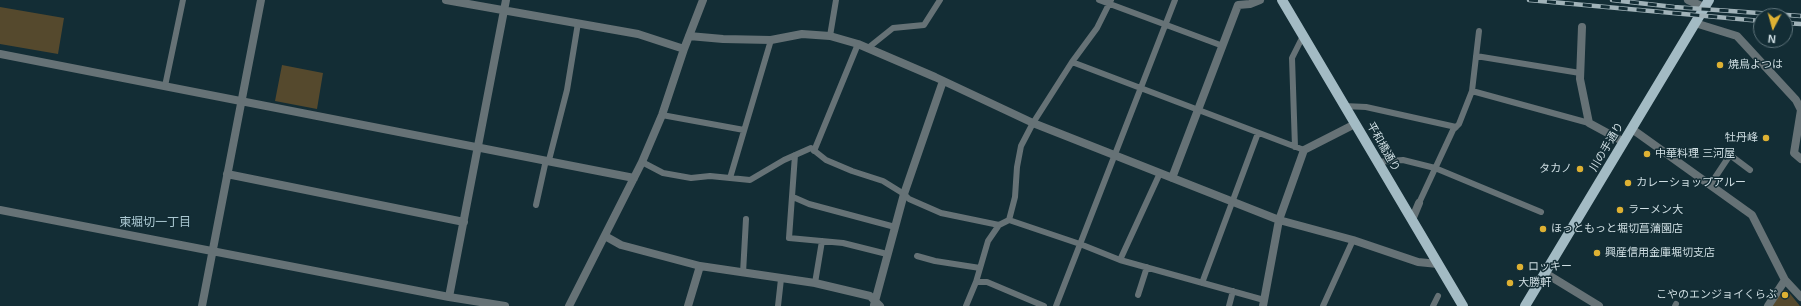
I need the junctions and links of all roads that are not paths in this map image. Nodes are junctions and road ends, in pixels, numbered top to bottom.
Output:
1 (183, 0) edge
2 (262, 0) edge
3 (446, 0) edge
4 (506, 0) edge
5 (703, 0) edge
6 (836, 0) edge
7 (940, 0) edge
8 (1100, 0) edge
9 (1175, 0) edge
10 (1260, 0) edge
11 (1282, 0) edge
12 (1688, 0) edge
13 (1110, 2) edge
14 (1706, 4) edge
15 (504, 10) junction
16 (578, 23) junction
17 (1165, 23) junction
18 (1695, 23) junction
19 (1582, 27) dead end
20 (1479, 31) dead end
21 (689, 36) junction
22 (830, 36) junction
23 (1303, 36) junction
24 (772, 40) junction
25 (858, 44) junction
26 (1223, 46) junction
27 (868, 48) junction
28 (684, 49) junction
29 (0, 54) edge
30 (1476, 56) junction
31 (1072, 62) junction
32 (1580, 72) junction
33 (943, 81) junction
34 (165, 86) junction
35 (1140, 88) junction
36 (1472, 91) junction
37 (1798, 100) edge
38 (242, 101) junction
39 (1344, 106) junction
40 (1198, 110) junction
41 (1801, 110) edge
42 (662, 115) junction
43 (1033, 123) junction
44 (1589, 123) junction
45 (1355, 124) junction
46 (1456, 127) junction
47 (1632, 129) junction
48 (744, 130) junction
49 (1258, 133) junction
50 (1624, 142) junction
51 (478, 147) junction
52 (1295, 147) junction
53 (1304, 150) junction
54 (814, 151) junction
55 (795, 155) junction
56 (1114, 156) junction
57 (1801, 159) edge
58 (548, 160) junction
59 (642, 162) junction
60 (1377, 162) junction
61 (1435, 168) junction
62 (1750, 170) dead end
63 (1160, 173) junction
64 (227, 174) junction
65 (634, 178) junction
66 (730, 178) junction
67 (1172, 178) junction
68 (1710, 185) junction
69 (904, 194) junction
70 (793, 197) junction
71 (1233, 201) junction
72 (1419, 203) joint
73 (536, 205) dead end
74 (0, 210) edge
75 (1540, 212) dead end
76 (746, 219) dead end
77 (1009, 220) junction
78 (1279, 220) junction
79 (1412, 220) junction
80 (464, 222) junction
81 (999, 225) junction
82 (895, 227) junction
83 (605, 236) junction
84 (1353, 240) junction
85 (822, 241) junction
86 (1080, 244) junction
87 (213, 252) junction
88 (888, 254) junction
89 (917, 256) dead end
90 (1120, 260) junction
91 (1438, 264) junction
92 (700, 266) junction
93 (1147, 267) junction
94 (980, 268) junction
95 (743, 273) junction
96 (1545, 273) junction
97 (781, 279) junction
98 (1785, 280) junction
99 (976, 282) junction
100 (1202, 282) junction
101 (815, 283) junction
102 (1233, 291) junction
103 (1138, 295) dead end
104 (1438, 296) dead end
105 (1801, 297) edge
106 (449, 298) junction
107 (1263, 303) edge
108 (877, 304) edge
109 (484, 305) edge
110 (202, 306) edge
111 (505, 306) edge
112 (569, 306) edge
113 (688, 306) edge
114 (778, 306) edge
115 (966, 306) edge
116 (1044, 306) edge
117 (1056, 306) edge
118 (1229, 306) edge
119 (1323, 306) edge
120 (1433, 306) edge
121 (1463, 306) edge
122 (1524, 306) edge
123 (1599, 306) edge
124 (1768, 306) edge

1 - 34 lane
2 - 38 street
3 - 15 street
4 - 15 street
5 - 21 street
6 - 22 lane
7 - 27 lane
8 - 13 lane
9 - 17 lane
10 - 26 street
11 - 23 main road, 平和橋通り
12 - 14 street
13 - 17 lane
13 - 31 lane
14 - 18 main road, 川の手通り
15 - 16 street
15 - 51 street
16 - 28 street
16 - 58 lane
17 - 26 lane
17 - 35 lane
18 - 37 street
18 - 47 main road, 川の手通り
19 - 32 street
20 - 30 lane
21 - 24 street
21 - 28 street
22 - 24 street
22 - 25 street
23 - 39 main road, 平和橋通り
23 - 52 lane
24 - 48 lane
25 - 27 street
25 - 54 lane
26 - 40 street
27 - 33 street
28 - 42 street
29 - 34 street
30 - 32 lane
30 - 36 lane
31 - 35 lane
31 - 43 lane
32 - 44 street
33 - 43 street
33 - 69 street
34 - 38 street
35 - 40 lane
35 - 56 lane
36 - 44 lane
36 - 46 lane
37 - 41 street
38 - 51 street
38 - 64 street
39 - 45 main road, 平和橋通り
39 - 46 lane
40 - 49 lane
40 - 67 street
41 - 57 street
42 - 48 lane
42 - 59 street
43 - 56 street
43 - 77 lane
44 - 50 street
45 - 53 street
45 - 60 main road, 平和橋通り
46 - 61 lane
47 - 50 main road, 川の手通り
47 - 68 street
48 - 66 lane
49 - 52 lane
49 - 71 lane
50 - 96 main road, 川の手通り
51 - 58 street
51 - 80 street
52 - 53 lane
53 - 78 street
54 - 55 lane
54 - 69 lane
55 - 66 lane
55 - 70 lane
56 - 63 street
56 - 86 lane
58 - 65 street
58 - 73 lane
59 - 65 street
59 - 66 lane
60 - 61 lane
60 - 79 main road, 平和橋通り
61 - 72 lane
61 - 75 lane
62 - 68 lane
63 - 67 street
63 - 90 lane
64 - 80 street
64 - 87 street
65 - 83 street
67 - 71 street
68 - 98 street
69 - 81 lane
69 - 82 street
70 - 82 lane
70 - 85 lane
71 - 78 street
71 - 100 lane
72 - 79 street
74 - 87 street
76 - 95 lane
77 - 81 lane
77 - 86 lane
78 - 84 street
78 - 107 street
79 - 91 main road, 平和橋通り
80 - 106 street
81 - 94 lane
82 - 88 street
83 - 92 street
83 - 112 street
84 - 91 street
84 - 119 lane
85 - 88 lane
85 - 101 lane
86 - 90 lane
86 - 117 lane
87 - 106 street
87 - 110 street
88 - 108 street
89 - 94 lane
90 - 93 lane
91 - 121 main road, 平和橋通り
92 - 95 street
92 - 113 street
93 - 100 lane
93 - 103 lane
94 - 99 lane
95 - 97 street
96 - 122 main road, 川の手通り
96 - 123 street
97 - 101 street
97 - 114 lane
98 - 105 street
98 - 124 street
99 - 115 lane
99 - 116 lane
100 - 102 lane
101 - 108 street
102 - 107 lane
102 - 118 lane
104 - 120 lane
106 - 109 street
109 - 111 street

